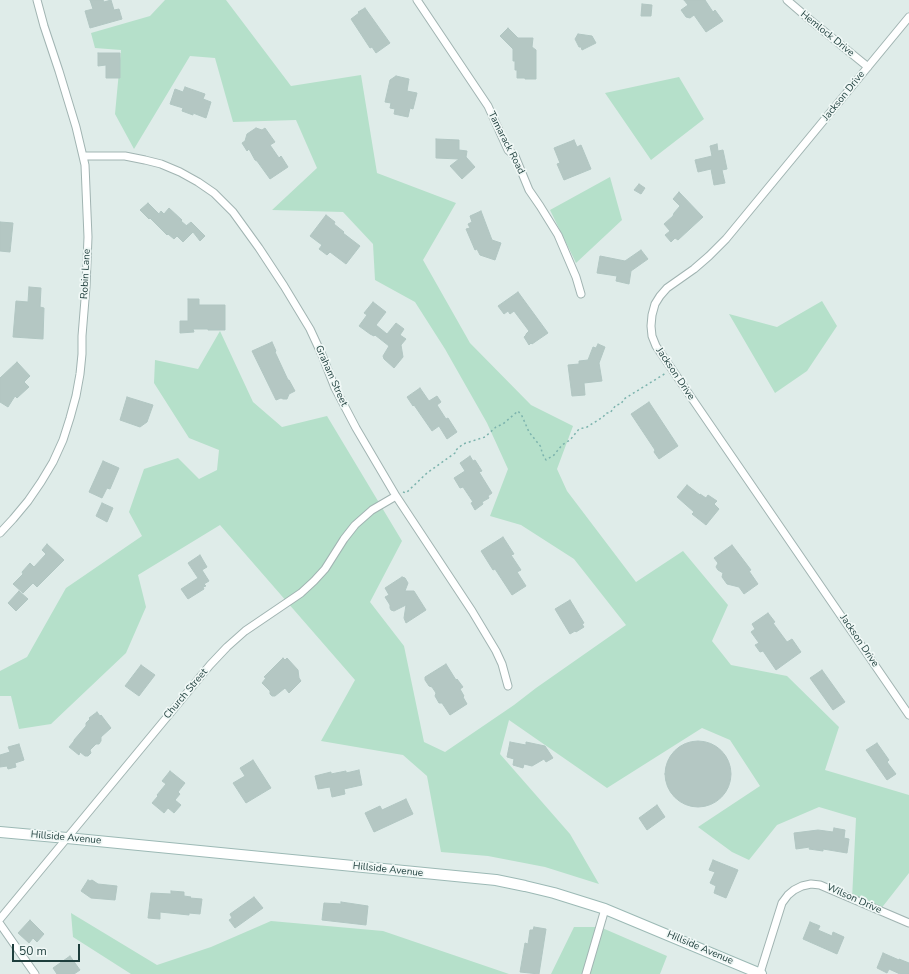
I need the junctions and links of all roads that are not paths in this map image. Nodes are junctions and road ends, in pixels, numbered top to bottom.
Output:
1 (37, 0) edge
2 (417, 0) edge
3 (787, 0) edge
4 (909, 17) edge
5 (868, 67) junction
6 (83, 156) junction
7 (581, 294) dead end
8 (396, 496) junction
9 (0, 533) edge
10 (508, 686) dead end
11 (909, 715) edge
12 (0, 832) edge
13 (67, 838) junction
14 (605, 909) junction
15 (0, 919) edge
16 (0, 924) edge
17 (909, 924) edge
18 (35, 974) edge
19 (586, 974) edge
20 (761, 974) edge

1 - 6 street, Robin Lane
2 - 7 street, Tamarack Road
3 - 5 street, Hemlock Drive
4 - 5 street, Jackson Drive
5 - 11 street, Jackson Drive
6 - 8 street, Graham Street
6 - 9 street, Robin Lane
8 - 10 street, Graham Street
8 - 13 street, Church Street
12 - 13 main road, Hillside Avenue
13 - 14 main road, Hillside Avenue
13 - 15 street, Church Street
14 - 19 street
14 - 20 main road, Hillside Avenue
16 - 18 street
17 - 20 street, Wilson Drive

